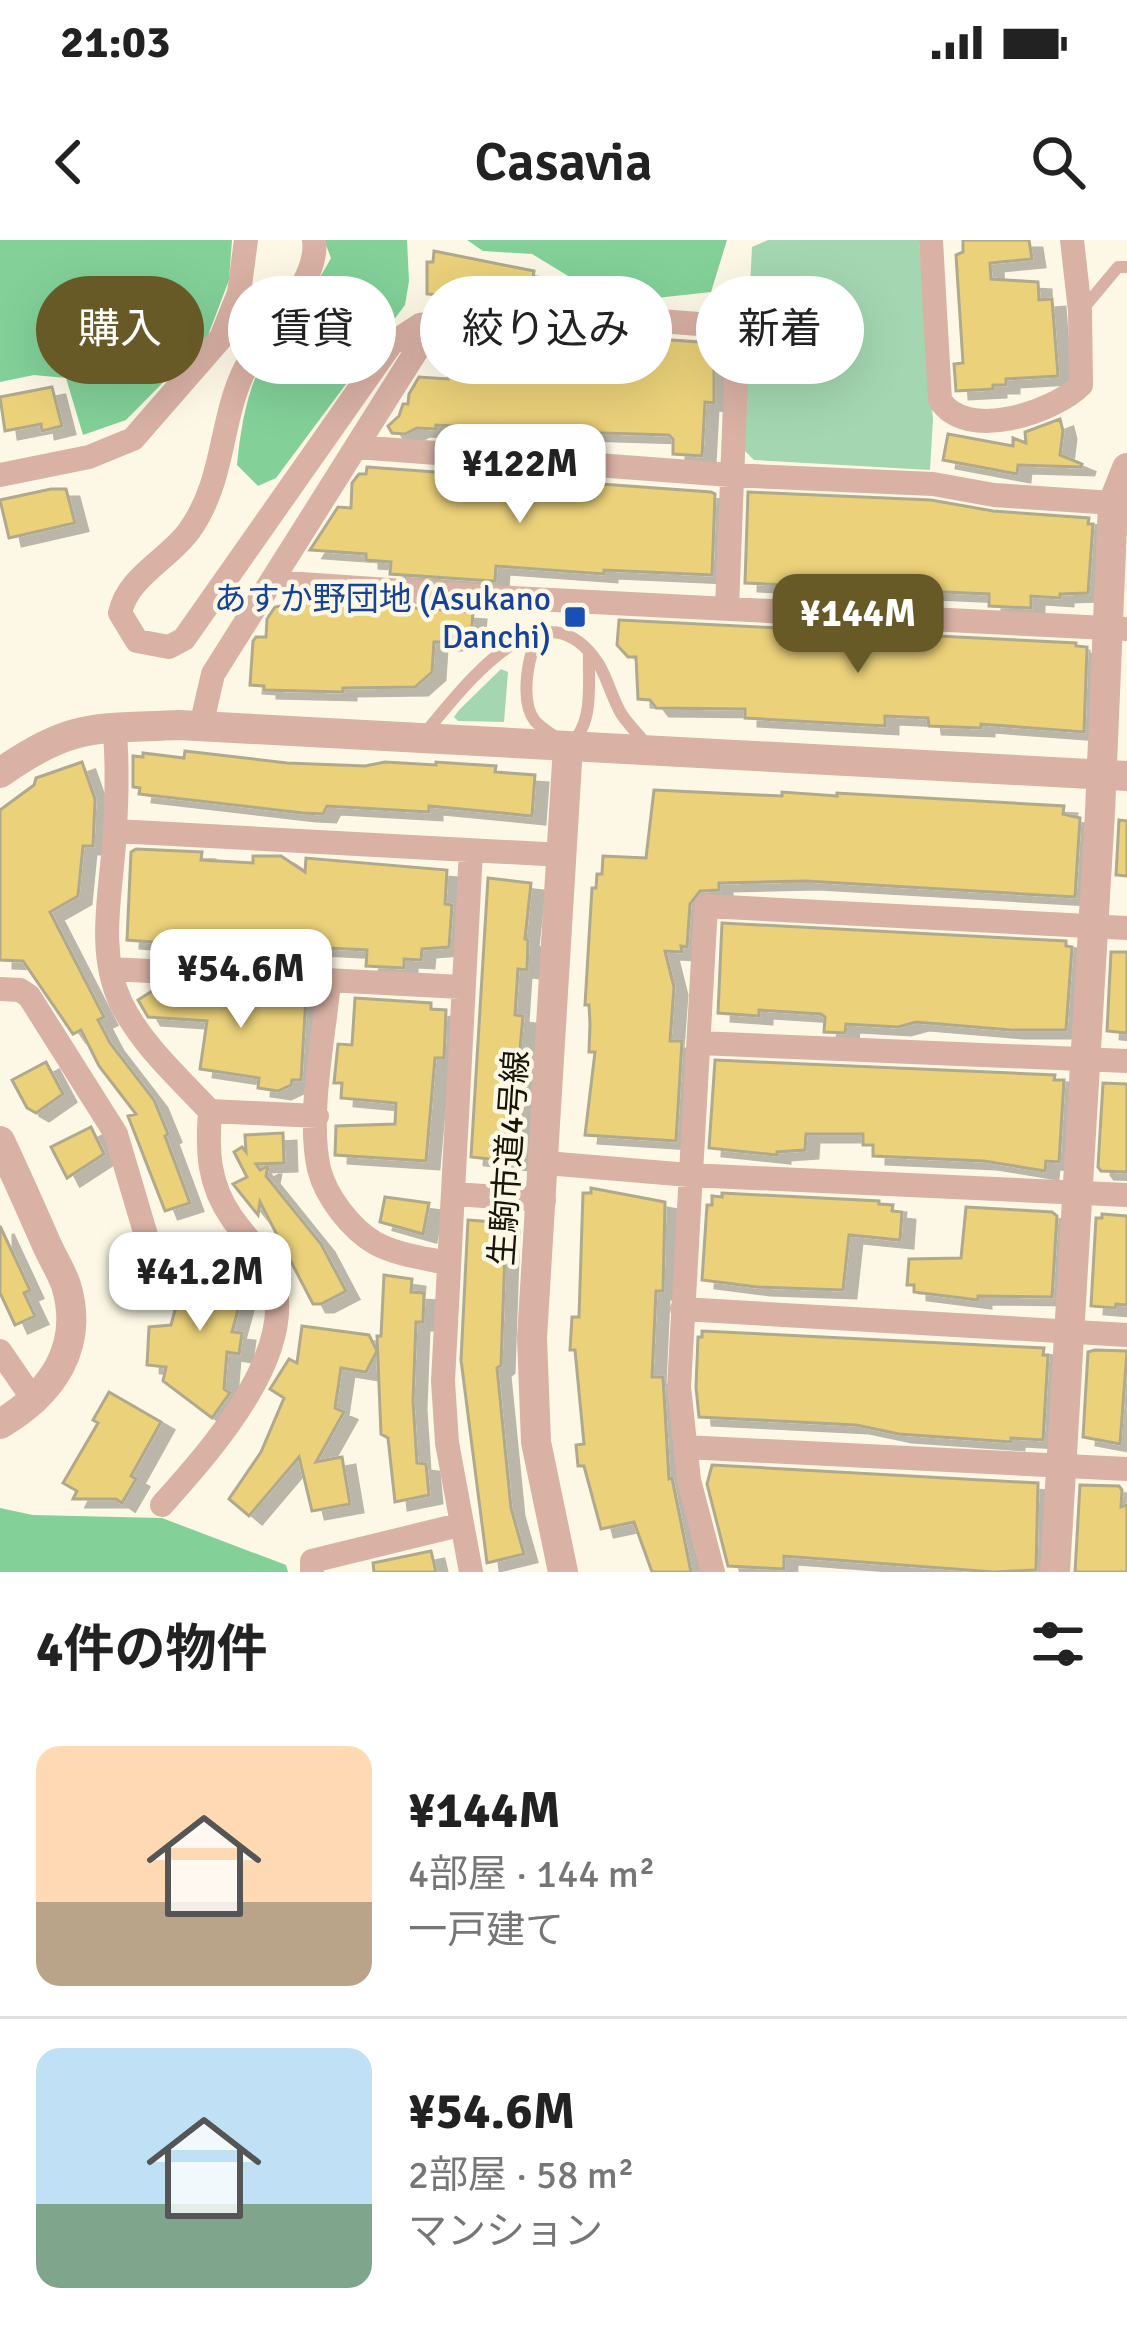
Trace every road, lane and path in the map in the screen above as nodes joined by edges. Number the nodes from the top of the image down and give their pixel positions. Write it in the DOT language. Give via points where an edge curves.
graph roads {
  1 [pos="246,240"];
  2 [pos="314,240"];
  3 [pos="931,240"];
  4 [pos="1072,240"];
  5 [pos="1127,267"];
  6 [pos="1081,311"];
  7 [pos="672,322"];
  8 [pos="420,325"];
  9 [pos="420,345"];
  10 [pos="356,446"];
  11 [pos="1127,468"];
  12 [pos="0,475"];
  13 [pos="730,475"];
  14 [pos="1113,502"];
  15 [pos="272,582"];
  16 [pos="727,608"];
  17 [pos="1117,628"];
  18 [pos="541,632"];
  19 [pos="589,653"];
  20 [pos="114,725"];
  21 [pos="201,726"];
  22 [pos="419,740"];
  23 [pos="568,746"];
  24 [pos="650,749"];
  25 [pos="0,772"];
  26 [pos="1114,775"];
  27 [pos="116,831"];
  28 [pos="471,851"];
  29 [pos="562,855"];
  30 [pos="1093,926"];
  31 [pos="1127,928"];
  32 [pos="111,969"];
  33 [pos="329,982"];
  34 [pos="461,987"];
  35 [pos="0,989"];
  36 [pos="699,1043"];
  37 [pos="1086,1059"];
  38 [pos="1127,1061"];
  39 [pos="210,1111"];
  40 [pos="317,1116"];
  41 [pos="0,1141"];
  42 [pos="546,1163"];
  43 [pos="689,1175"];
  44 [pos="1078,1192"];
  45 [pos="454,1194"];
  46 [pos="1127,1195"];
  47 [pos="544,1200"];
  48 [pos="148,1242"];
  49 [pos="448,1263"];
  50 [pos="682,1310"];
  51 [pos="1068,1331"];
  52 [pos="1127,1335"];
  53 [pos="0,1351"];
  54 [pos="35,1402"];
  55 [pos="0,1424"];
  56 [pos="685,1447"];
  57 [pos="1060,1466"];
  58 [pos="1127,1469"];
  59 [pos="162,1505"];
  60 [pos="459,1526"];
  61 [pos="312,1572"];
  62 [pos="470,1572"];
  63 [pos="562,1572"];
  64 [pos="712,1572"];
  65 [pos="1055,1572"];
  1 -- 12 [label="street" via="239,293 220,338 133,439"];
  2 -- 8 [label="street" via="313,266 245,368 211,494 190,530 124,597 120,614 137,641 169,647 184,639 391,344"];
  3 -- 6 [label="street" via="940,400 959,417 1002,420 1065,401 1081,385"];
  4 -- 6 [label="street"];
  5 -- 6 [label="lane" via="1118,267"];
  7 -- 13 [label="street" via="738,327"];
  9 -- 10 [label="street"];
  10 -- 13 [label="street"];
  10 -- 15 [label="street"];
  11 -- 14 [label="street"];
  13 -- 14 [label="street"];
  13 -- 16 [label="street"];
  14 -- 17 [label="street"];
  15 -- 16 [label="street"];
  15 -- 21 [label="street" via="213,674"];
  16 -- 17 [label="street"];
  17 -- 26 [label="street"];
  18 -- 19 [label="lane" via="559,633"];
  18 -- 22 [label="lane" via="518,637"];
  18 -- 23 [label="lane" via="526,704"];
  19 -- 23 [label="lane" via="586,723"];
  19 -- 24 [label="lane"];
  20 -- 21 [label="street"];
  20 -- 25 [label="street" via="56,738"];
  20 -- 27 [label="street"];
  21 -- 22 [label="street"];
  22 -- 23 [label="street"];
  23 -- 24 [label="street"];
  23 -- 29 [label="street, 生駒市道4号線"];
  24 -- 26 [label="street"];
  26 -- 30 [label="street"];
  27 -- 28 [label="street"];
  27 -- 32 [label="street" via="106,921"];
  28 -- 29 [label="street"];
  28 -- 34 [label="street"];
  29 -- 42 [label="street, 生駒市道4号線"];
  30 -- 31 [label="street"];
  30 -- 36 [label="street" via="706,906"];
  30 -- 37 [label="street"];
  32 -- 33 [label="street"];
  32 -- 39 [label="street" via="141,1034"];
  33 -- 34 [label="street"];
  33 -- 40 [label="street"];
  34 -- 45 [label="street"];
  35 -- 48 [label="street" via="29,996 116,1134"];
  36 -- 37 [label="street"];
  36 -- 43 [label="street"];
  37 -- 38 [label="street"];
  37 -- 44 [label="street"];
  39 -- 40 [label="street"];
  39 -- 59 [label="street" via="214,1186 271,1274 276,1327 245,1396"];
  40 -- 49 [label="street" via="319,1169 352,1224 375,1243"];
  41 -- 54 [label="street" via="66,1285 68,1341"];
  42 -- 43 [label="street"];
  42 -- 47 [label="street, 生駒市道4号線"];
  43 -- 44 [label="street"];
  43 -- 50 [label="street"];
  44 -- 46 [label="street"];
  44 -- 51 [label="street"];
  45 -- 47 [label="street"];
  45 -- 49 [label="street"];
  47 -- 63 [label="street, 生駒市道4号線" via="532,1338 536,1442"];
  49 -- 60 [label="street" via="443,1382"];
  50 -- 51 [label="street"];
  50 -- 56 [label="street"];
  51 -- 52 [label="street"];
  51 -- 57 [label="street"];
  53 -- 54 [label="street"];
  54 -- 55 [label="street"];
  56 -- 57 [label="street"];
  56 -- 64 [label="street"];
  57 -- 58 [label="street"];
  57 -- 65 [label="street"];
  60 -- 61 [label="street" via="312,1561"];
  60 -- 62 [label="street"];
}
